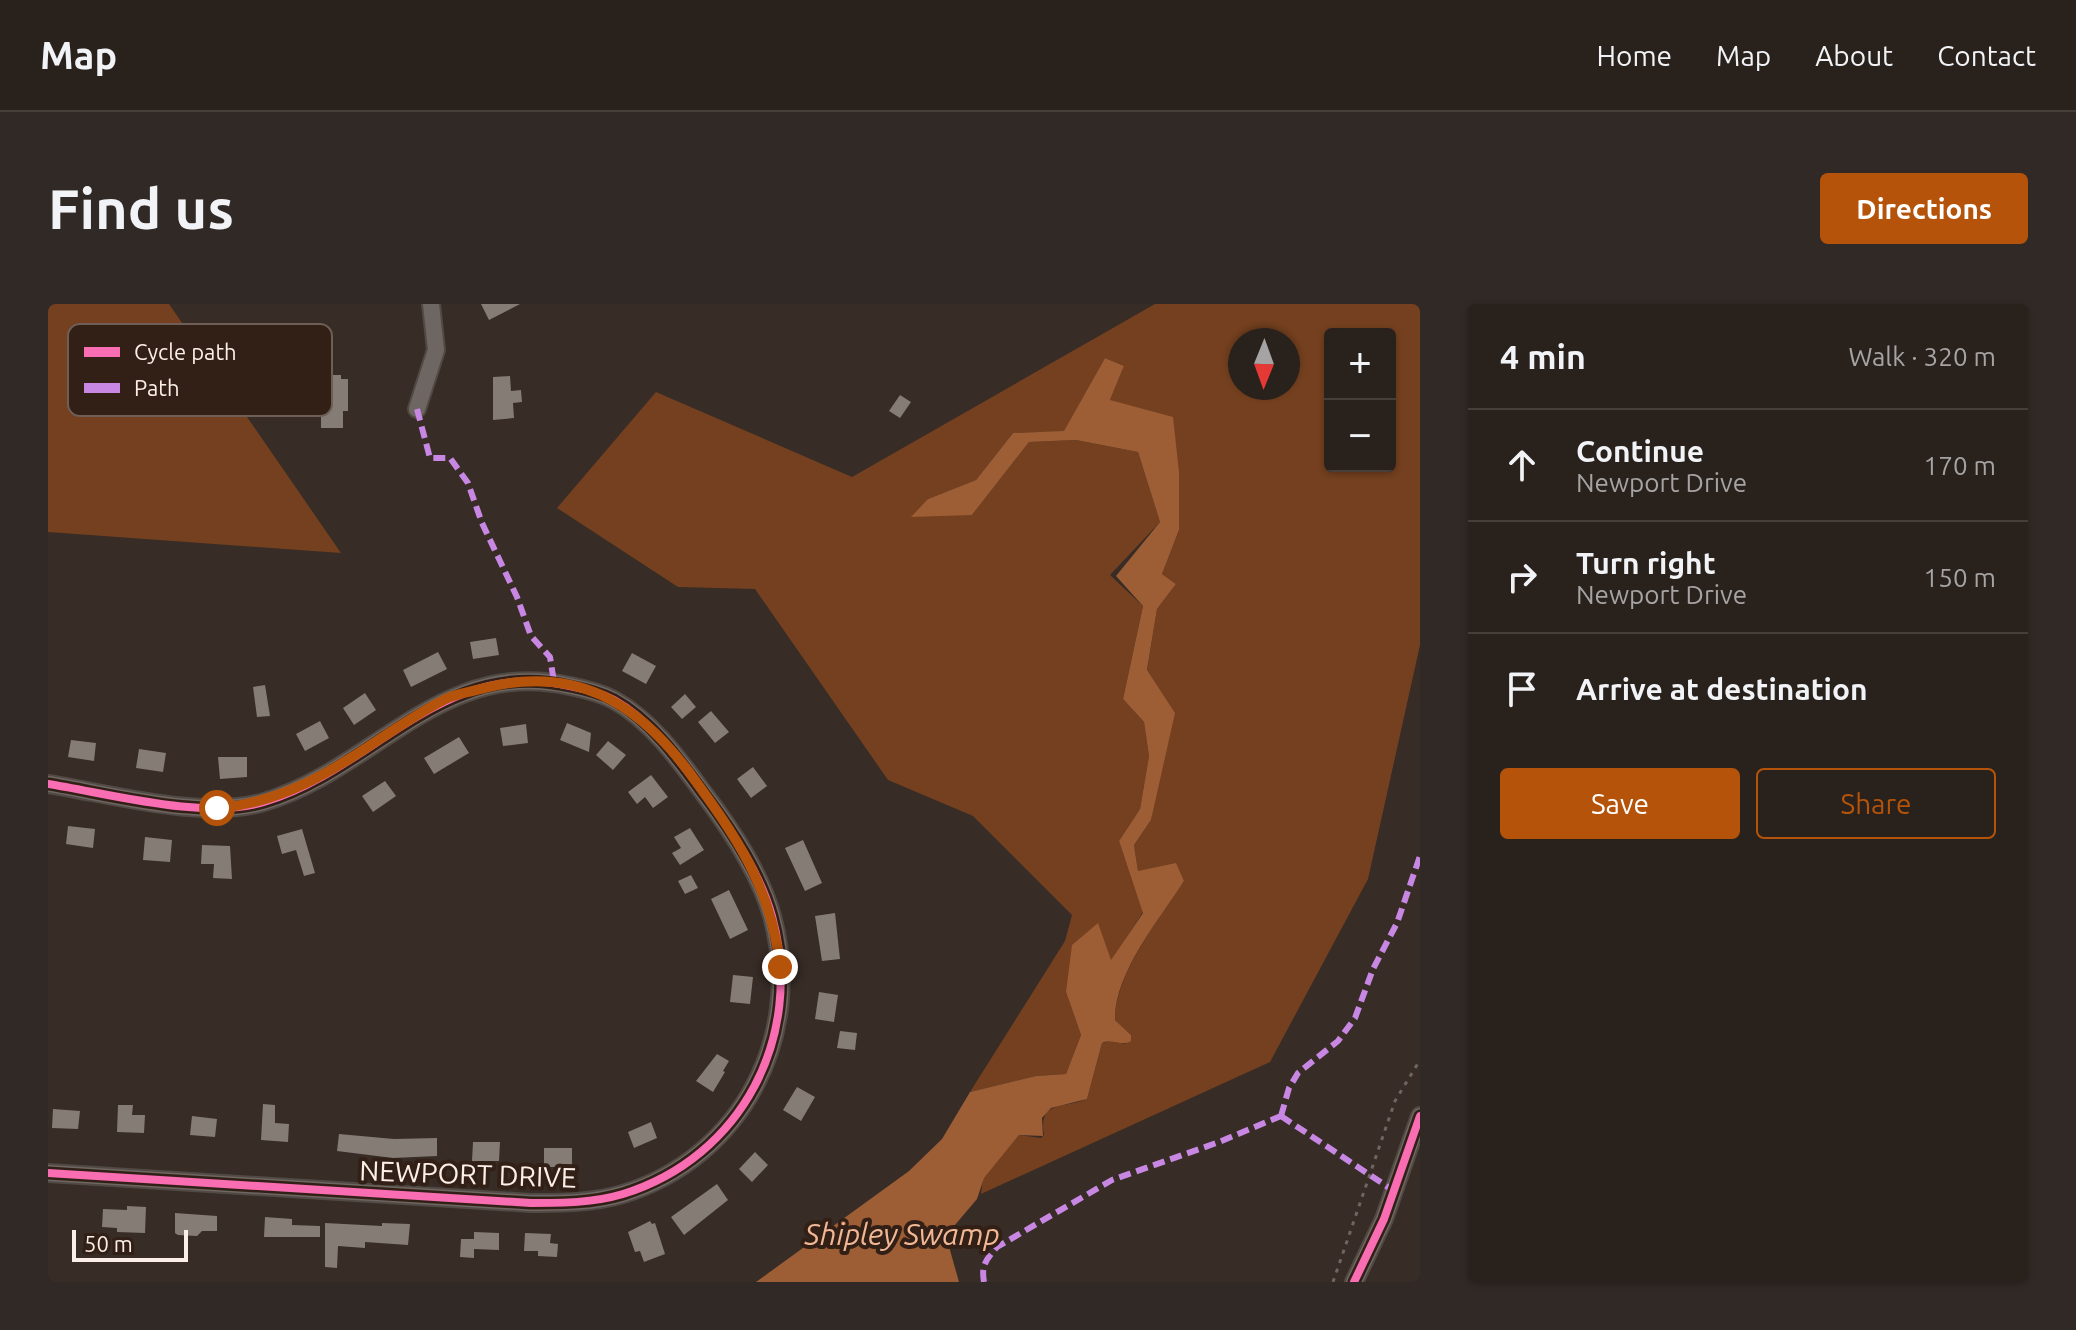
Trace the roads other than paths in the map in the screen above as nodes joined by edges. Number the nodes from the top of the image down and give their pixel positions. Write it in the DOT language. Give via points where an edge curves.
graph roads {
  1 [pos="431,304"];
  2 [pos="417,409"];
  3 [pos="48,784"];
  4 [pos="1420,1116"];
  5 [pos="48,1173"];
  6 [pos="1354,1282"];
  1 -- 2 [label="street" via="436,350"];
  3 -- 5 [label="street, NEWPORT DRIVE" via="175,805 240,807 294,791 451,697 516,680 586,690 614,700 637,717 680,761 737,842 766,897 780,980 771,1050 745,1105 725,1131 678,1170 622,1194 594,1201 531,1203"];
  4 -- 6 [label="street" via="1384,1219"];
}
